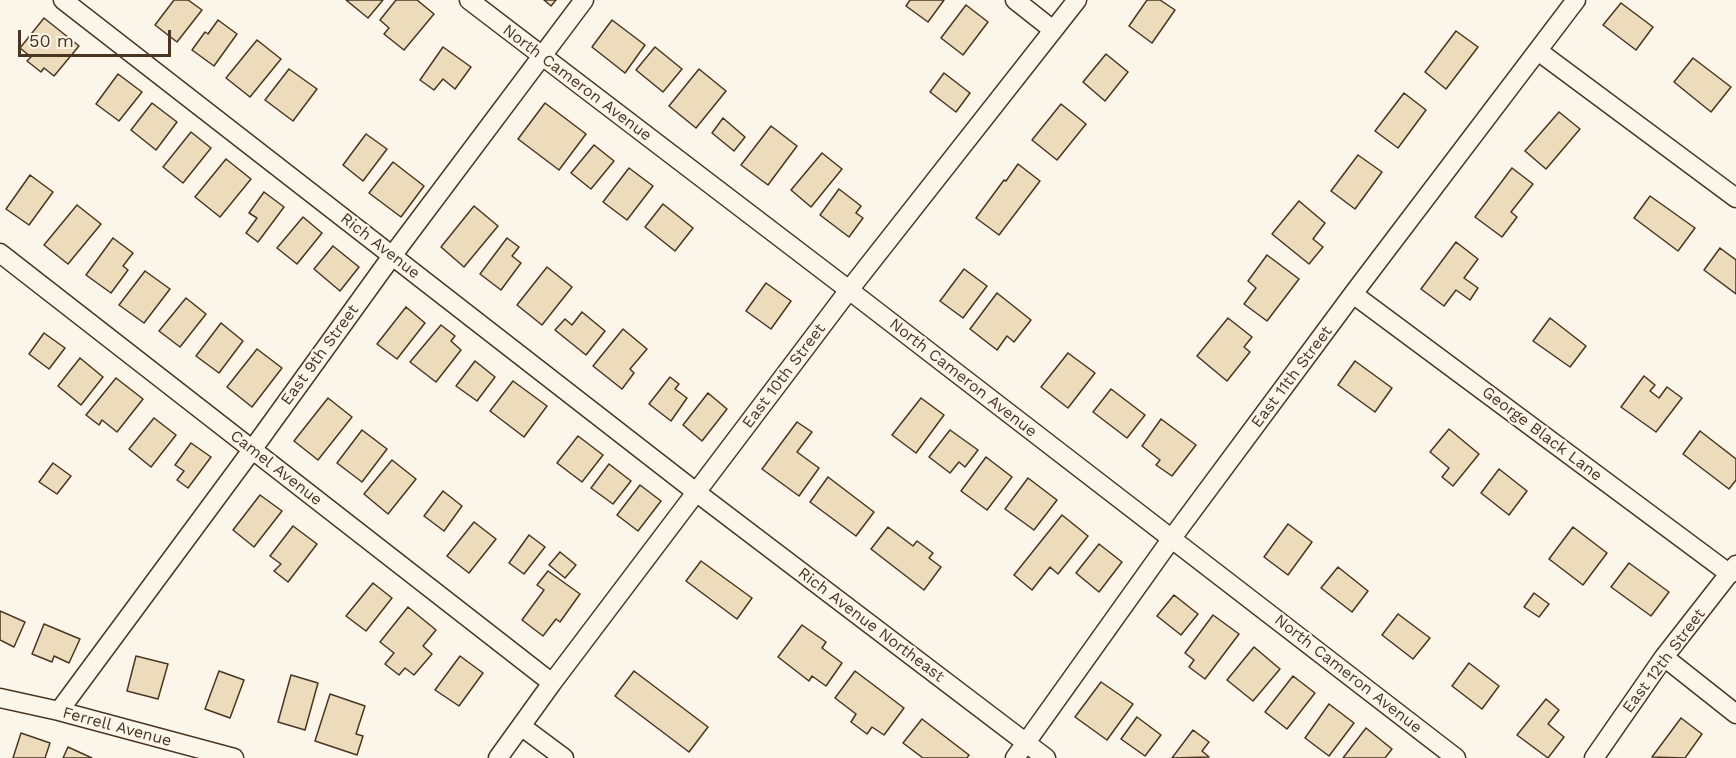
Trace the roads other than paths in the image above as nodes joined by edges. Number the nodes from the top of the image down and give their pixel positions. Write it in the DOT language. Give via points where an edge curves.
graph roads {
  1 [pos="63,0"];
  2 [pos="469,0"];
  3 [pos="584,0"];
  4 [pos="1015,0"];
  5 [pos="1077,0"];
  6 [pos="1576,0"];
  7 [pos="1053,30"];
  8 [pos="1538,51"];
  9 [pos="540,57"];
  10 [pos="1736,198"];
  11 [pos="0,253"];
  12 [pos="392,255"];
  13 [pos="849,290"];
  14 [pos="1353,294"];
  15 [pos="252,450"];
  16 [pos="696,492"];
  17 [pos="1172,538"];
  18 [pos="1733,569"];
  19 [pos="1665,657"];
  20 [pos="552,683"];
  21 [pos="0,698"];
  22 [pos="59,711"];
  23 [pos="1736,714"];
  24 [pos="521,726"];
  25 [pos="1025,742"];
  26 [pos="234,758"];
  27 [pos="498,758"];
  28 [pos="564,758"];
  29 [pos="1015,758"];
  30 [pos="1046,758"];
  31 [pos="1456,758"];
  32 [pos="1594,758"];
  1 -- 12 [label="street, Rich Avenue"];
  2 -- 9 [label="street, North Cameron Avenue"];
  3 -- 9 [label="street, East 9th Street"];
  4 -- 7 [label="street"];
  5 -- 7 [label="street, East 10th Street"];
  6 -- 8 [label="street, East 11th Street"];
  7 -- 13 [label="street, East 10th Street"];
  8 -- 10 [label="street"];
  8 -- 14 [label="street, East 11th Street"];
  9 -- 12 [label="street, East 9th Street"];
  9 -- 13 [label="street, North Cameron Avenue"];
  11 -- 15 [label="street, Camel Avenue"];
  12 -- 15 [label="street, East 9th Street"];
  12 -- 16 [label="street, Rich Avenue"];
  13 -- 16 [label="street, East 10th Street"];
  13 -- 17 [label="street, North Cameron Avenue"];
  14 -- 17 [label="street, East 11th Street"];
  14 -- 18 [label="street, George Black Lane"];
  15 -- 20 [label="street, Camel Avenue"];
  15 -- 22 [label="street, East 9th Street"];
  16 -- 20 [label="street, East 10th Street"];
  16 -- 25 [label="street, Rich Avenue Northeast"];
  17 -- 25 [label="street, East 11th Street"];
  17 -- 31 [label="street, North Cameron Avenue"];
  18 -- 19 [label="street, East 12th Street"];
  19 -- 23 [label="street"];
  19 -- 32 [label="street, East 12th Street"];
  20 -- 24 [label="street, East 10th Street"];
  21 -- 22 [label="street, Ferrell Avenue"];
  22 -- 26 [label="street, Ferrell Avenue"];
  24 -- 27 [label="street, East 10th Street"];
  24 -- 28 [label="street"];
  25 -- 29 [label="street, East 11th Street"];
  25 -- 30 [label="street, Rich Avenue Northeast"];
}
